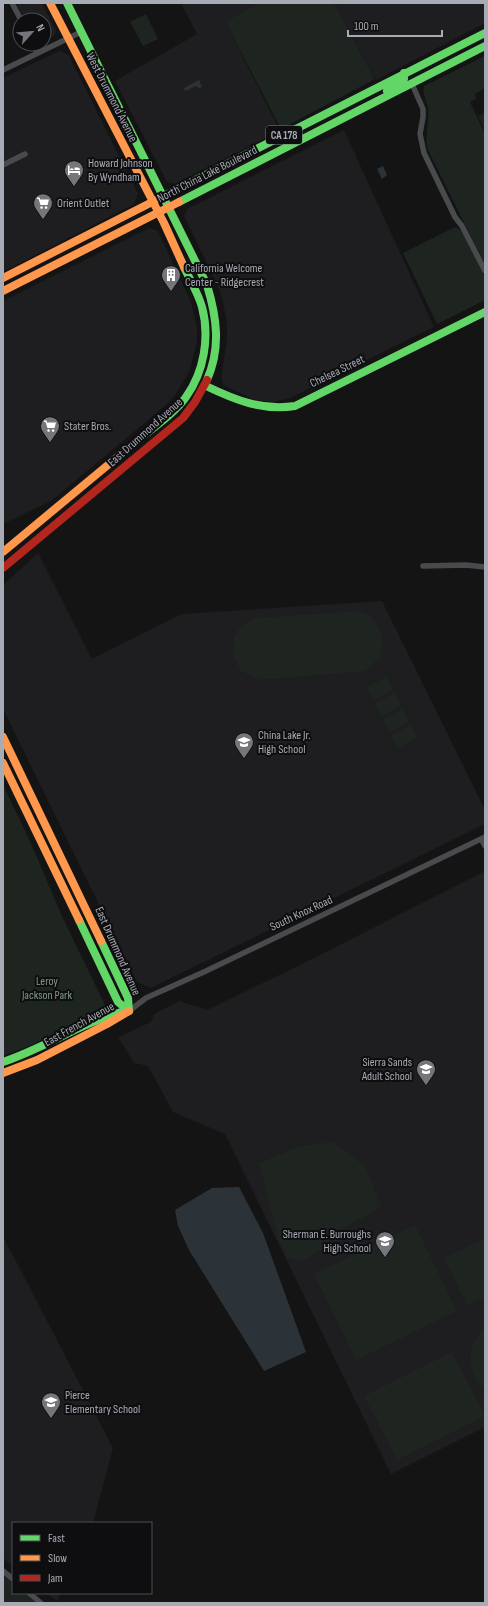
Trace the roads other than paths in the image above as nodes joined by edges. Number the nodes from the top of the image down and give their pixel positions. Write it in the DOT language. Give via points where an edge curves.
graph roads {
  1 [pos="12,3"];
  2 [pos="50,3"];
  3 [pos="67,3"];
  4 [pos="17,12"];
  5 [pos="82,32"];
  6 [pos="485,32"];
  7 [pos="68,38"];
  8 [pos="485,46"];
  9 [pos="37,53"];
  10 [pos="3,70"];
  11 [pos="404,73"];
  12 [pos="412,84"];
  13 [pos="365,108"];
  14 [pos="25,154"];
  15 [pos="3,165"];
  16 [pos="164,196"];
  17 [pos="152,202"];
  18 [pos="170,207"];
  19 [pos="157,213"];
  20 [pos="485,271"];
  21 [pos="3,278"];
  22 [pos="3,291"];
  23 [pos="485,312"];
  24 [pos="195,381"];
  25 [pos="206,386"];
  26 [pos="3,552"];
  27 [pos="423,566"];
  28 [pos="485,567"];
  29 [pos="3,568"];
  30 [pos="3,737"];
  31 [pos="3,763"];
  32 [pos="483,838"];
  33 [pos="485,846"];
  34 [pos="129,1011"];
  35 [pos="3,1062"];
  36 [pos="3,1073"];
  37 [pos="3,1571"];
  38 [pos="12,1578"];
  39 [pos="30,1594"];
  40 [pos="41,1603"];
  1 -- 4 [label="street"];
  2 -- 7 [label="street, West Drummond Avenue"];
  3 -- 5 [label="street, West Drummond Avenue"];
  5 -- 7 [label="street"];
  5 -- 16 [label="street, West Drummond Avenue"];
  6 -- 11 [label="street, North China Lake Boulevard / CA 178"];
  7 -- 9 [label="street"];
  7 -- 17 [label="street, West Drummond Avenue"];
  8 -- 12 [label="street, North China Lake Boulevard / CA 178"];
  9 -- 10 [label="street"];
  11 -- 13 [label="street" via="402,81 369,100"];
  11 -- 16 [label="street, North China Lake Boulevard / CA 178"];
  12 -- 13 [label="street, North China Lake Boulevard / CA 178"];
  12 -- 20 [label="street" via="423,109 420,134 424,153"];
  13 -- 18 [label="street, North China Lake Boulevard / CA 178"];
  14 -- 15 [label="street"];
  16 -- 17 [label="street, North China Lake Boulevard / CA 178"];
  16 -- 18 [label="street, West Drummond Avenue"];
  17 -- 19 [label="street, West Drummond Avenue"];
  17 -- 21 [label="street, North China Lake Boulevard / CA 178"];
  18 -- 19 [label="street, North China Lake Boulevard / CA 178"];
  18 -- 25 [label="street, East Drummond Avenue" via="215,307 218,339"];
  19 -- 22 [label="street, North China Lake Boulevard / CA 178"];
  19 -- 24 [label="street, East Drummond Avenue" via="164,223 203,311 206,342"];
  23 -- 25 [label="street, Chelsea Street" via="295,406 259,407"];
  24 -- 25 [label="street, Chelsea Street"];
  24 -- 26 [label="street, East Drummond Avenue" via="186,397 173,411"];
  25 -- 29 [label="street, East Drummond Avenue" via="179,421"];
  27 -- 28 [label="street"];
  30 -- 34 [label="street, East Drummond Avenue" via="128,998"];
  31 -- 34 [label="street, East Drummond Avenue" via="118,1002"];
  32 -- 33 [label="street"];
  32 -- 34 [label="street, South Knox Road" via="146,998"];
  34 -- 35 [label="street, East French Avenue" via="108,1014 40,1048"];
  34 -- 36 [label="street, East French Avenue" via="46,1056"];
  37 -- 38 [label="street"];
  39 -- 40 [label="street"];
}
